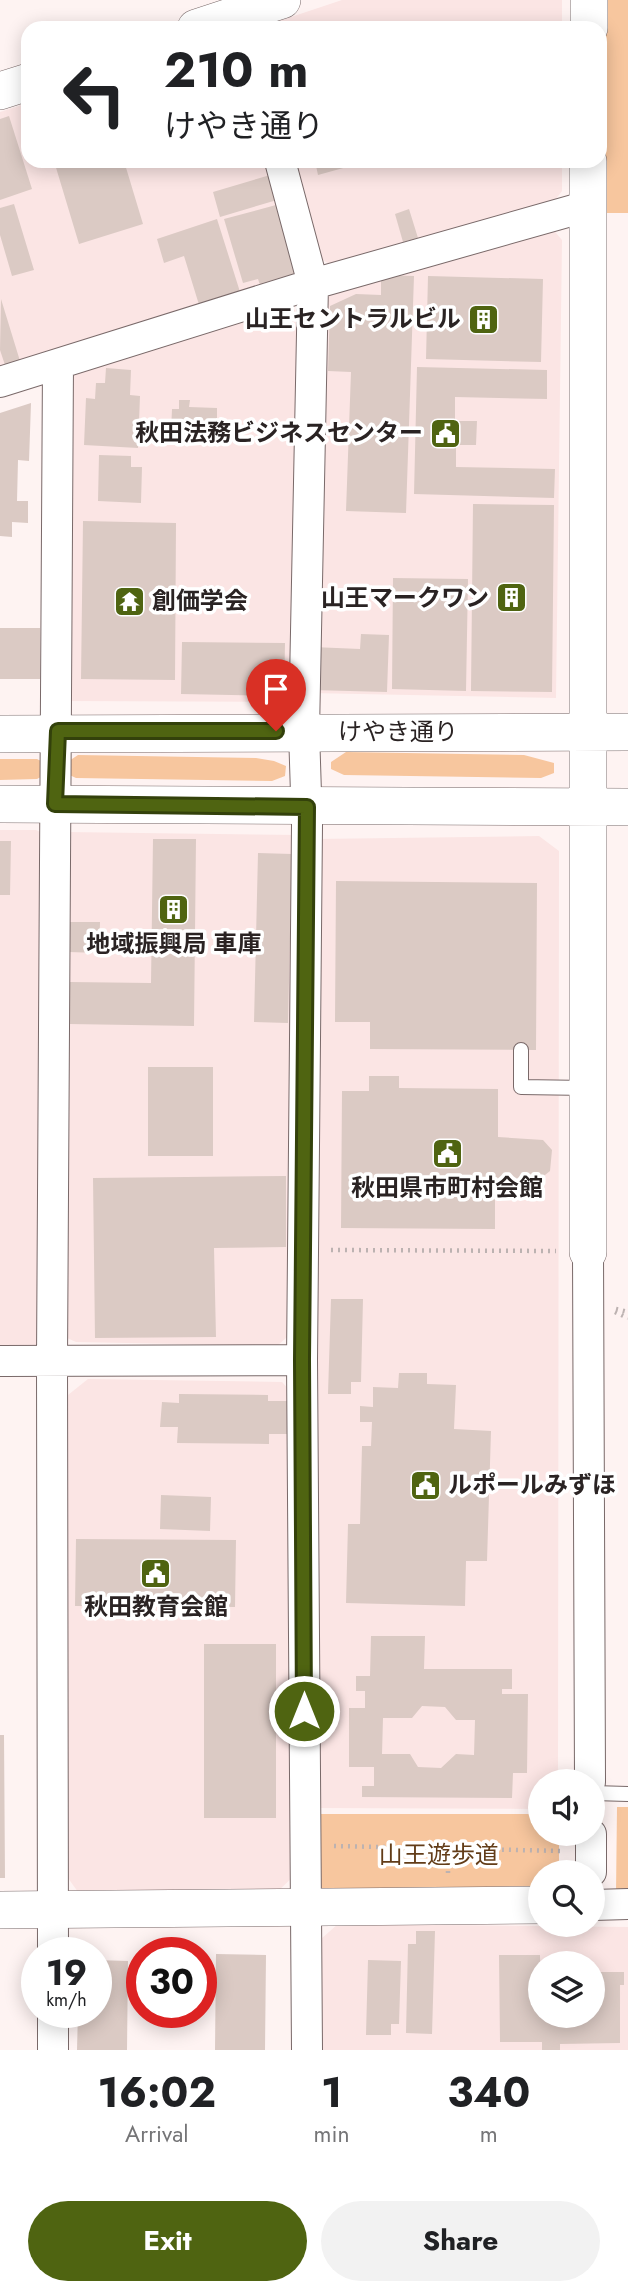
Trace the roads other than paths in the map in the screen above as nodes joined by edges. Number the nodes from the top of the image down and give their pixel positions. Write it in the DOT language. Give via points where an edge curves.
graph roads {
  1 [pos="282,0"];
  2 [pos="589,0"];
  3 [pos="240,14"];
  4 [pos="218,21"];
  5 [pos="589,21"];
  6 [pos="21,84"];
  7 [pos="0,91"];
  8 [pos="282,168"];
  9 [pos="588,168"];
  10 [pos="588,206"];
  11 [pos="313,284"];
  12 [pos="58,364"];
  13 [pos="0,382"];
  14 [pos="58,731"];
  15 [pos="304,731"];
  16 [pos="590,732"];
  17 [pos="628,732"];
  18 [pos="0,734"];
  19 [pos="0,804"];
  20 [pos="55,804"];
  21 [pos="307,807"];
  22 [pos="586,807"];
  23 [pos="628,807"];
  24 [pos="522,1050"];
  25 [pos="587,1088"];
  26 [pos="588,1252"];
  27 [pos="52,1360"];
  28 [pos="302,1360"];
  29 [pos="0,1361"];
  30 [pos="590,1769"];
  31 [pos="605,1793"];
  32 [pos="628,1794"];
  33 [pos="628,1904"];
  34 [pos="528,1905"];
  35 [pos="605,1905"];
  36 [pos="305,1907"];
  37 [pos="53,1909"];
  38 [pos="0,1910"];
  39 [pos="53,1937"];
  40 [pos="53,2028"];
  41 [pos="53,2050"];
  42 [pos="307,2050"];
  1 -- 3 [label="street"];
  2 -- 5 [label="street"];
  3 -- 4 [label="street"];
  6 -- 7 [label="street"];
  8 -- 11 [label="street"];
  9 -- 10 [label="street"];
  10 -- 11 [label="street"];
  10 -- 16 [label="street"];
  11 -- 12 [label="street"];
  11 -- 15 [label="street"];
  12 -- 13 [label="street"];
  12 -- 14 [label="street"];
  14 -- 15 [label="street, けやき通り"];
  14 -- 18 [label="street, けやき通り"];
  14 -- 20 [label="street"];
  15 -- 16 [label="street, けやき通り"];
  15 -- 21 [label="street"];
  16 -- 17 [label="street, けやき通り"];
  16 -- 22 [label="street"];
  19 -- 20 [label="street"];
  20 -- 21 [label="street"];
  20 -- 27 [label="street"];
  21 -- 22 [label="street"];
  21 -- 28 [label="street"];
  22 -- 23 [label="street"];
  22 -- 25 [label="street"];
  24 -- 25 [label="lane" via="522,1087"];
  25 -- 26 [label="street"];
  26 -- 30 [label="street"];
  27 -- 28 [label="street"];
  27 -- 29 [label="street"];
  27 -- 37 [label="street"];
  28 -- 36 [label="street"];
  31 -- 32 [label="lane"];
  33 -- 35 [label="street"];
  34 -- 36 [label="street"];
  36 -- 37 [label="street"];
  36 -- 42 [label="street"];
  37 -- 38 [label="street"];
  37 -- 39 [label="street"];
  40 -- 41 [label="street"];
}
